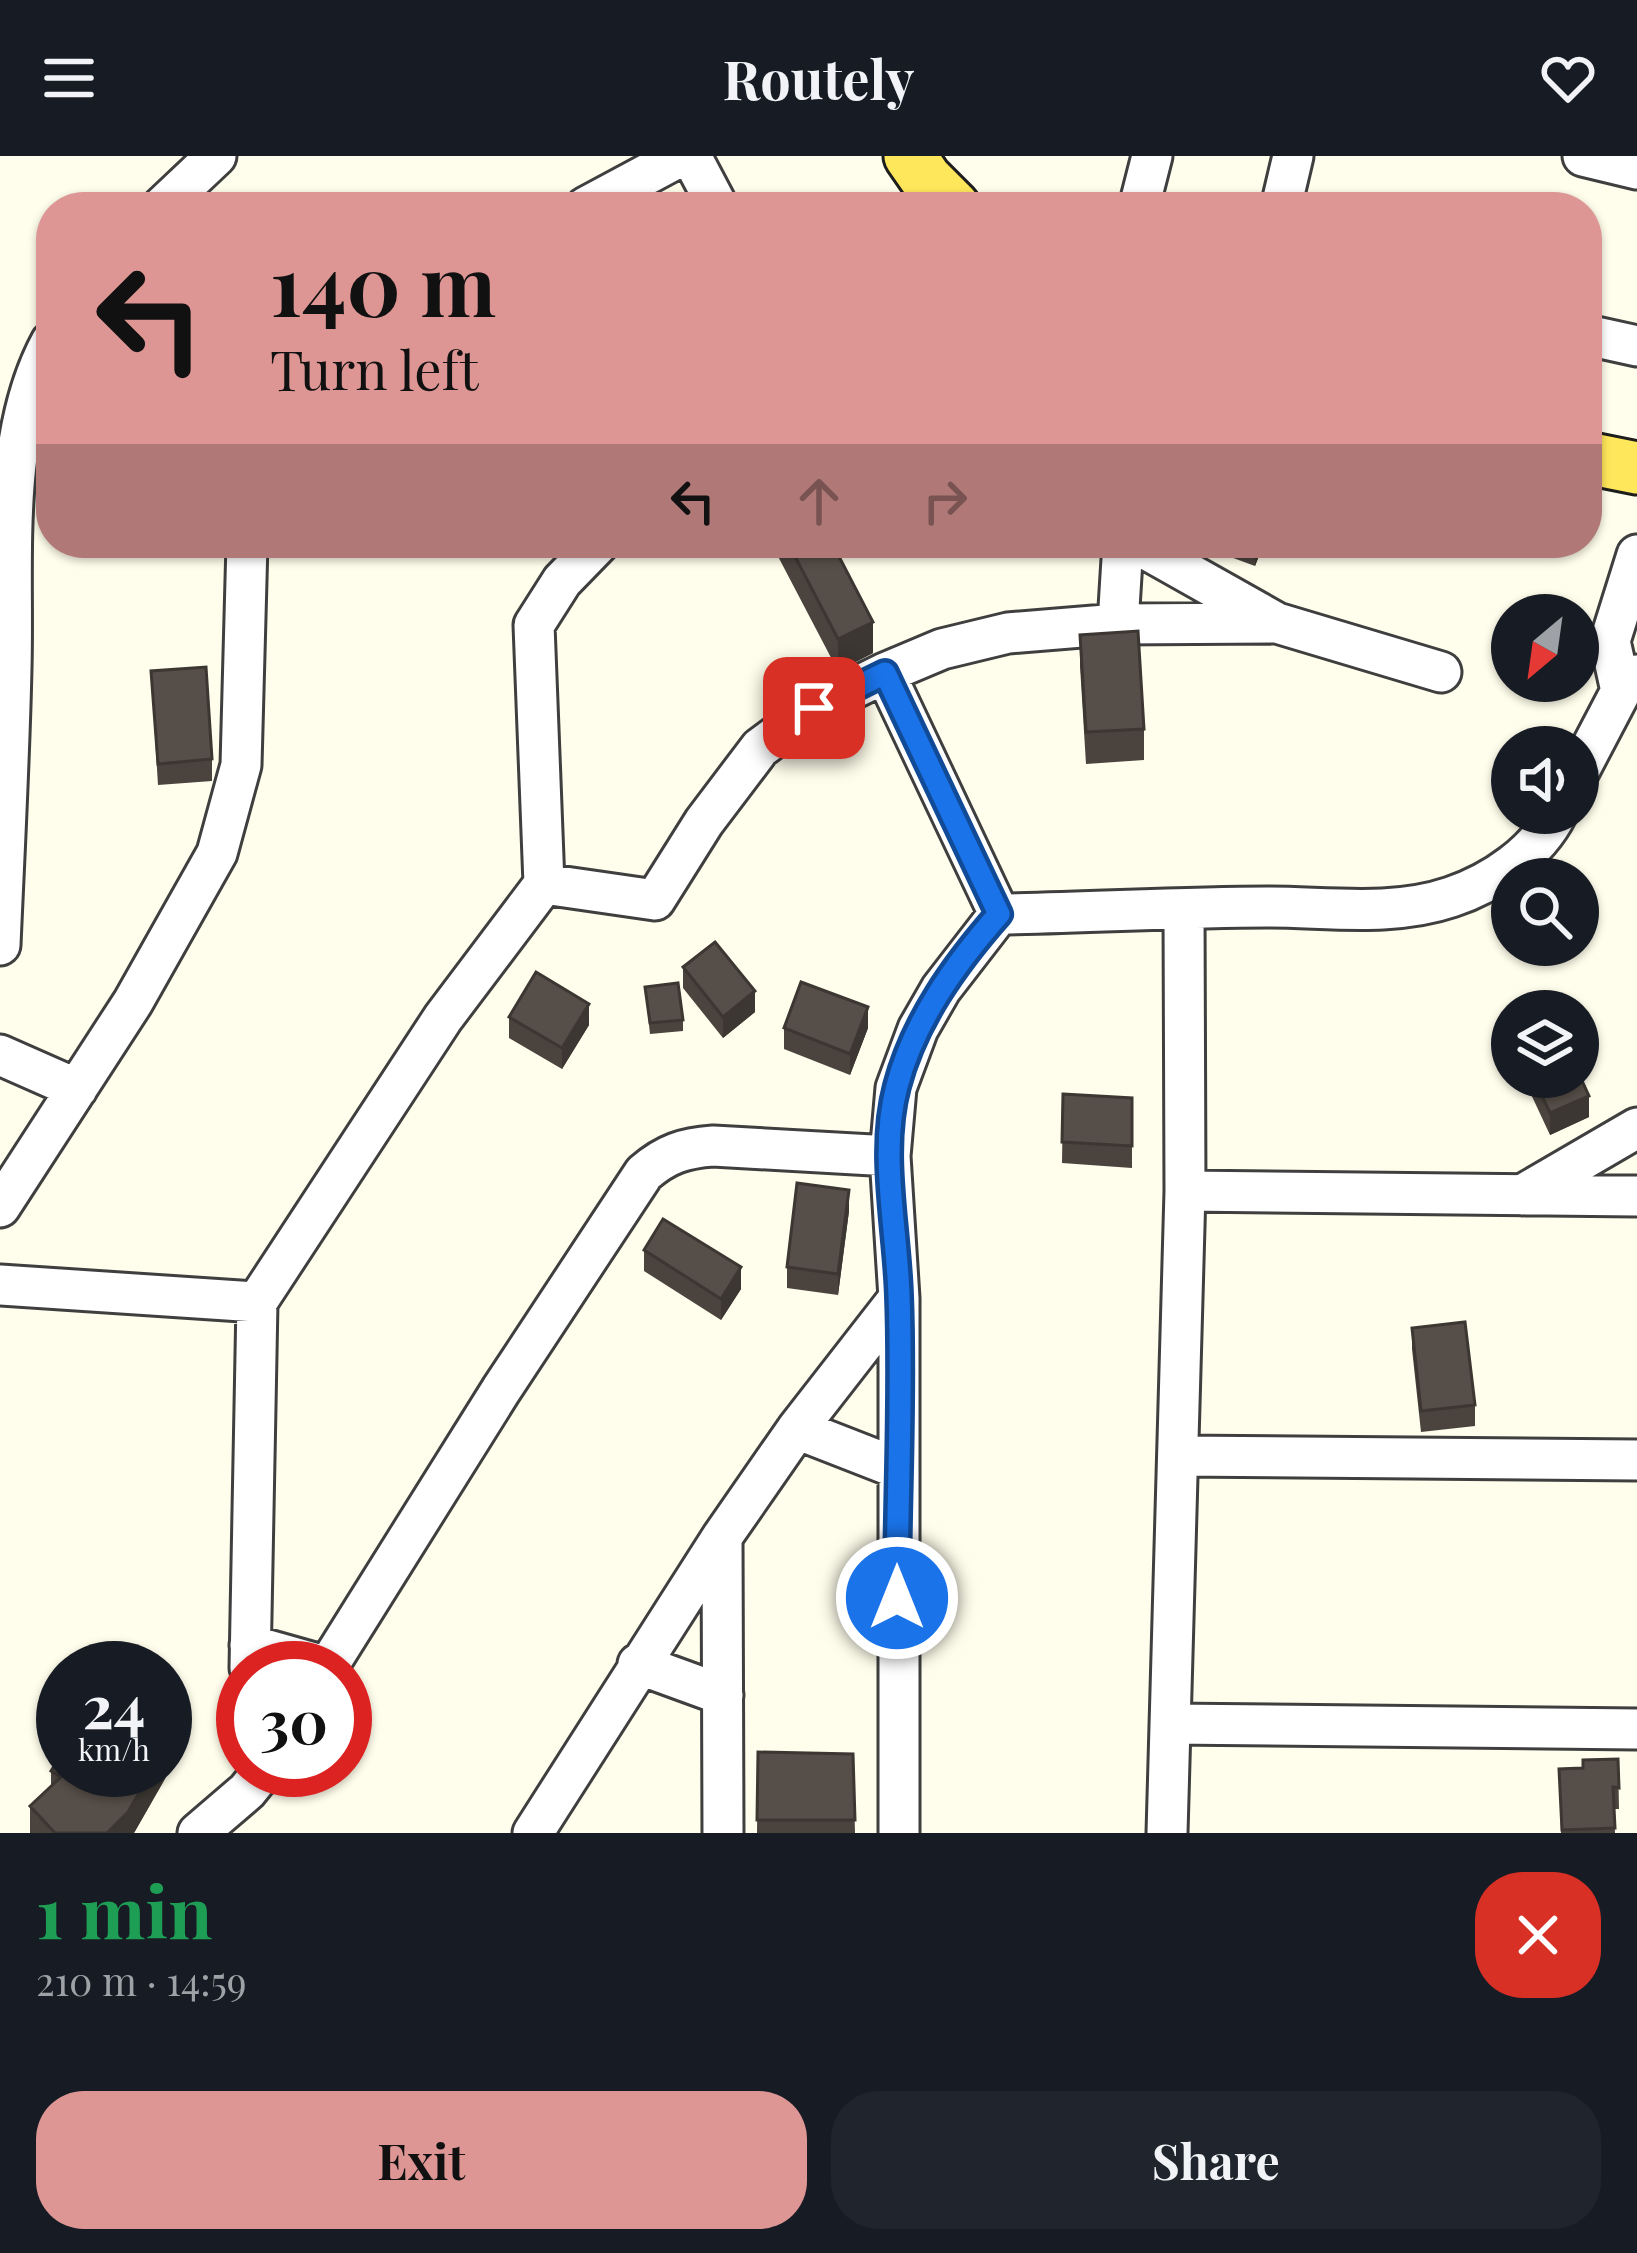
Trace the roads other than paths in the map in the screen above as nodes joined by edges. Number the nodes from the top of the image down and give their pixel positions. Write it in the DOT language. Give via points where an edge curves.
graph roads {
  1 [pos="216,156"];
  2 [pos="681,156"];
  3 [pos="691,156"];
  4 [pos="910,156"];
  5 [pos="1152,156"];
  6 [pos="1293,156"];
  7 [pos="1582,156"];
  8 [pos="1637,169"];
  9 [pos="178,192"];
  10 [pos="614,192"];
  11 [pos="710,192"];
  12 [pos="939,192"];
  13 [pos="1142,192"];
  14 [pos="1285,192"];
  15 [pos="1602,338"];
  16 [pos="1637,346"];
  17 [pos="36,366"];
  18 [pos="1602,461"];
  19 [pos="1637,468"];
  20 [pos="6,480"];
  21 [pos="1637,555"];
  22 [pos="247,558"];
  23 [pos="584,558"];
  24 [pos="1122,558"];
  25 [pos="1162,558"];
  26 [pos="1277,623"];
  27 [pos="1118,625"];
  28 [pos="1441,672"];
  29 [pos="885,673"];
  30 [pos="1629,683"];
  31 [pos="1599,736"];
  32 [pos="1542,834"];
  33 [pos="544,884"];
  34 [pos="1184,909"];
  35 [pos="999,914"];
  36 [pos="0,945"];
  37 [pos="0,1055"];
  38 [pos="76,1089"];
  39 [pos="1637,1128"];
  40 [pos="890,1156"];
  41 [pos="1185,1191"];
  42 [pos="1522,1195"];
  43 [pos="1637,1196"];
  44 [pos="0,1207"];
  45 [pos="0,1285"];
  46 [pos="899,1298"];
  47 [pos="256,1302"];
  48 [pos="797,1429"];
  49 [pos="1180,1456"];
  50 [pos="1637,1460"];
  51 [pos="897,1468"];
  52 [pos="722,1537"];
  53 [pos="250,1641"];
  54 [pos="344,1641"];
  55 [pos="638,1664"];
  56 [pos="722,1695"];
  57 [pos="1170,1724"];
  58 [pos="1637,1729"];
  59 [pos="233,1797"];
  60 [pos="896,1827"];
  61 [pos="198,1833"];
  62 [pos="533,1833"];
  63 [pos="723,1833"];
  64 [pos="1166,1833"];
  1 -- 9 [label="street"];
  2 -- 10 [label="street"];
  3 -- 11 [label="street"];
  4 -- 12 [label="main road"];
  5 -- 13 [label="street"];
  6 -- 14 [label="street"];
  7 -- 8 [label="street"];
  15 -- 16 [label="street"];
  17 -- 20 [label="street"];
  18 -- 19 [label="main road"];
  20 -- 36 [label="street" via="11,668"];
  21 -- 30 [label="street" via="1610,641"];
  22 -- 38 [label="street" via="241,765 217,853"];
  23 -- 33 [label="street" via="534,625"];
  24 -- 27 [label="street"];
  25 -- 26 [label="street"];
  26 -- 27 [label="street"];
  26 -- 28 [label="street"];
  27 -- 29 [label="street" via="1008,633"];
  29 -- 33 [label="street" via="814,708 760,748 655,900"];
  29 -- 35 [label="street"];
  30 -- 31 [label="street"];
  32 -- 34 [label="street" via="1492,878 1422,905"];
  33 -- 47 [label="street" via="443,1018"];
  34 -- 35 [label="street"];
  34 -- 41 [label="street"];
  35 -- 40 [label="street" via="918,1029 896,1088"];
  37 -- 38 [label="street"];
  38 -- 44 [label="street"];
  39 -- 42 [label="street"];
  40 -- 46 [label="street"];
  40 -- 54 [label="street" via="713,1146 663,1156 501,1390"];
  41 -- 42 [label="street"];
  41 -- 49 [label="street"];
  42 -- 43 [label="street"];
  45 -- 47 [label="street"];
  46 -- 48 [label="street"];
  46 -- 51 [label="street"];
  47 -- 53 [label="street"];
  48 -- 51 [label="street"];
  48 -- 52 [label="street"];
  49 -- 50 [label="street"];
  49 -- 57 [label="street"];
  51 -- 60 [label="street"];
  52 -- 55 [label="street"];
  52 -- 56 [label="street"];
  55 -- 56 [label="street"];
  55 -- 62 [label="street"];
  56 -- 63 [label="street"];
  57 -- 58 [label="street"];
  57 -- 64 [label="street"];
  59 -- 61 [label="street"];
}
